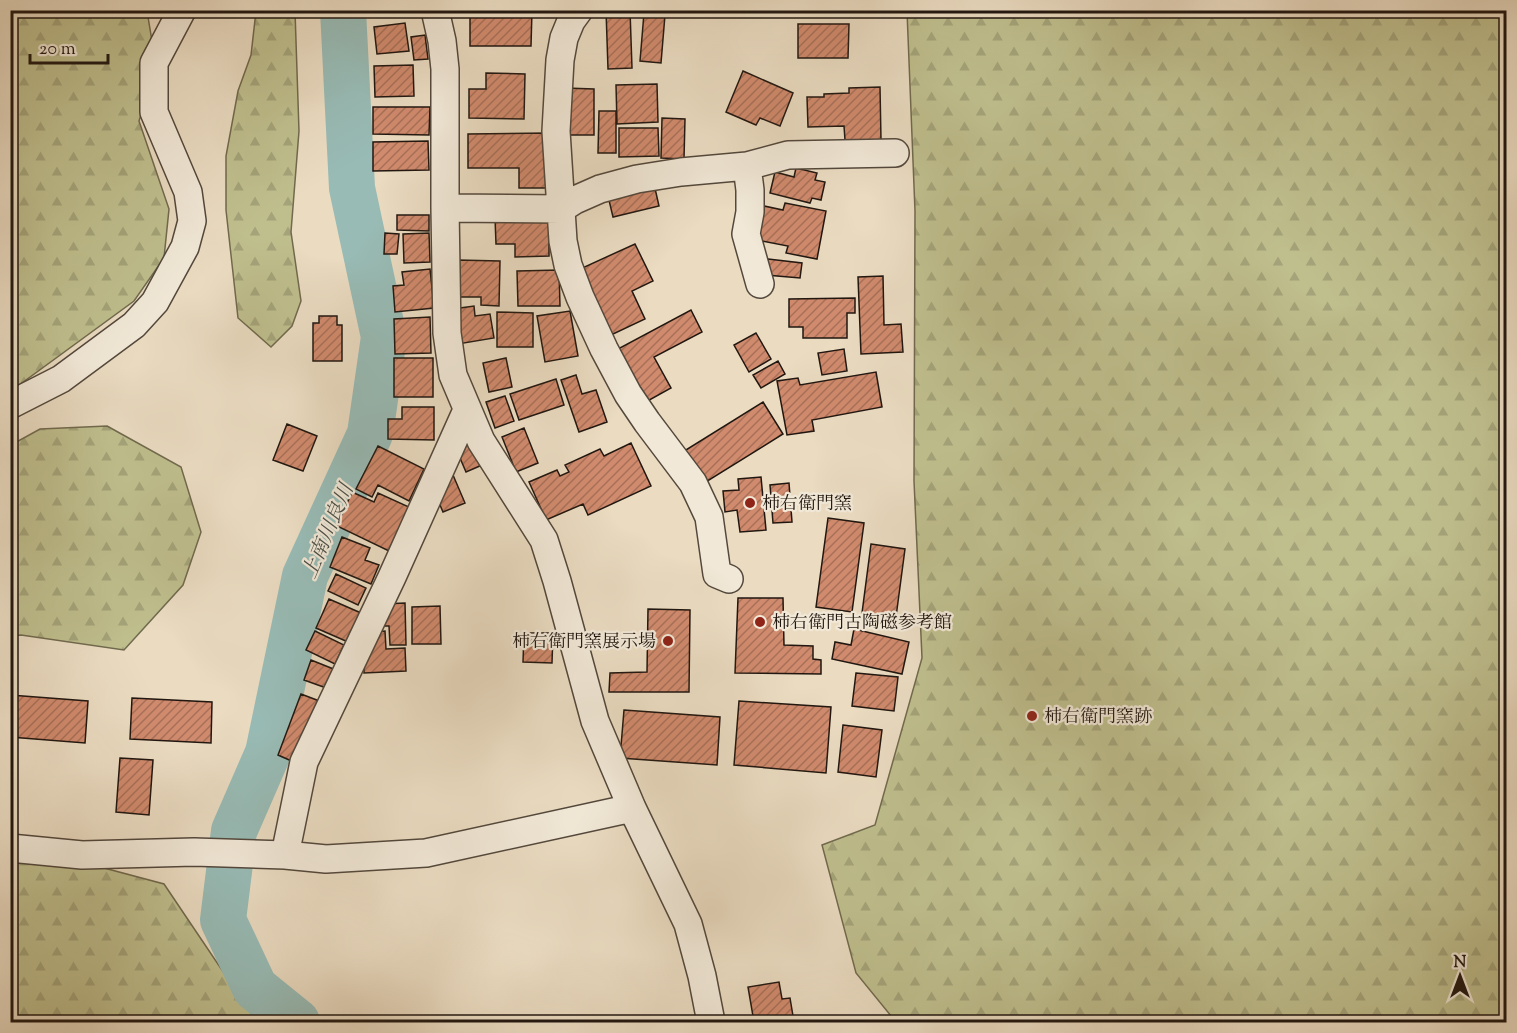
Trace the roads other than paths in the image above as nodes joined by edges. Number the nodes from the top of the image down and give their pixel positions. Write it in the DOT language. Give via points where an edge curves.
graph roads {
  1 [pos="182,10"];
  2 [pos="435,10"];
  3 [pos="584,17"];
  4 [pos="895,153"];
  5 [pos="747,166"];
  6 [pos="445,208"];
  7 [pos="561,209"];
  8 [pos="760,284"];
  9 [pos="10,405"];
  10 [pos="467,410"];
  11 [pos="729,579"];
  12 [pos="632,808"];
  13 [pos="10,848"];
  14 [pos="285,855"];
  15 [pos="711,1023"];
  1 -- 9 [label="street" via="154,63 154,112 188,192 192,221 185,247 155,302 134,326 61,379"];
  2 -- 6 [label="street" via="445,69"];
  3 -- 7 [label="street" via="571,21 560,60 556,131"];
  4 -- 5 [label="street" via="788,155"];
  5 -- 7 [label="street" via="637,179 600,189"];
  5 -- 8 [label="street" via="750,212 746,234"];
  6 -- 7 [label="street"];
  6 -- 10 [label="street" via="447,333 453,375"];
  7 -- 11 [label="street" via="568,265 580,297 628,394 693,483 709,517 717,574"];
  10 -- 12 [label="street" via="481,441 544,540 595,721"];
  10 -- 14 [label="street" via="304,762"];
  12 -- 14 [label="street" via="426,853 326,859"];
  12 -- 15 [label="street" via="687,924"];
  13 -- 14 [label="street" via="82,855"];
}
